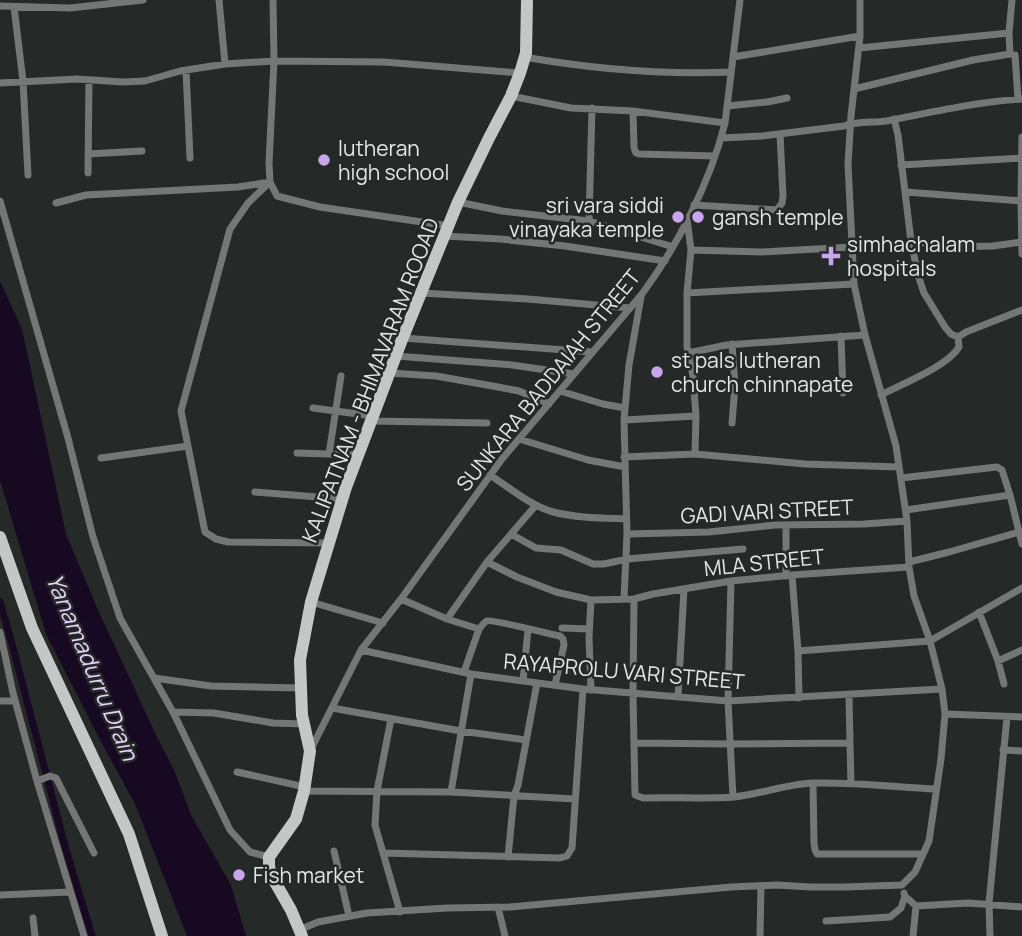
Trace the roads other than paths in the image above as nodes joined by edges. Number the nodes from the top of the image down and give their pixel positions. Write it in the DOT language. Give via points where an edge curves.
graph roads {
  1 [pos="144,0"];
  2 [pos="219,0"];
  3 [pos="273,0"];
  4 [pos="527,0"];
  5 [pos="740,0"];
  6 [pos="860,0"];
  7 [pos="1012,0"];
  8 [pos="6,5"];
  9 [pos="1009,33"];
  10 [pos="860,36"];
  11 [pos="859,48"];
  12 [pos="1016,55"];
  13 [pos="524,57"];
  14 [pos="733,57"];
  15 [pos="274,61"];
  16 [pos="225,64"];
  17 [pos="187,70"];
  18 [pos="731,72"];
  19 [pos="520,73"];
  20 [pos="89,80"];
  21 [pos="23,81"];
  22 [pos="0,83"];
  23 [pos="854,89"];
  24 [pos="511,96"];
  25 [pos="787,98"];
  26 [pos="1020,99"];
  27 [pos="727,106"];
  28 [pos="592,108"];
  29 [pos="633,111"];
  30 [pos="894,119"];
  31 [pos="725,123"];
  32 [pos="851,124"];
  33 [pos="780,134"];
  34 [pos="1022,137"];
  35 [pos="721,138"];
  36 [pos="1022,148"];
  37 [pos="142,151"];
  38 [pos="88,154"];
  39 [pos="715,156"];
  40 [pos="190,158"];
  41 [pos="1021,158"];
  42 [pos="901,165"];
  43 [pos="88,173"];
  44 [pos="28,175"];
  45 [pos="270,182"];
  46 [pos="906,192"];
  47 [pos="0,201"];
  48 [pos="1021,201"];
  49 [pos="458,202"];
  50 [pos="56,203"];
  51 [pos="694,205"];
  52 [pos="687,219"];
  53 [pos="589,220"];
  54 [pos="1022,228"];
  55 [pos="447,231"];
  56 [pos="911,241"];
  57 [pos="1021,242"];
  58 [pos="673,247"];
  59 [pos="852,247"];
  60 [pos="691,250"];
  61 [pos="1022,254"];
  62 [pos="665,261"];
  63 [pos="854,284"];
  64 [pos="421,293"];
  65 [pos="687,293"];
  66 [pos="642,294"];
  67 [pos="630,308"];
  68 [pos="1022,310"];
  69 [pos="865,335"];
  70 [pos="841,336"];
  71 [pos="958,337"];
  72 [pos="403,338"];
  73 [pos="732,344"];
  74 [pos="593,352"];
  75 [pos="688,353"];
  76 [pos="396,356"];
  77 [pos="390,373"];
  78 [pos="574,374"];
  79 [pos="341,376"];
  80 [pos="559,391"];
  81 [pos="843,393"];
  82 [pos="881,395"];
  83 [pos="549,404"];
  84 [pos="313,408"];
  85 [pos="625,408"];
  86 [pos="335,411"];
  87 [pos="696,416"];
  88 [pos="372,418"];
  89 [pos="624,420"];
  90 [pos="487,423"];
  91 [pos="733,424"];
  92 [pos="519,439"];
  93 [pos="188,446"];
  94 [pos="297,453"];
  95 [pos="329,454"];
  96 [pos="695,454"];
  97 [pos="358,455"];
  98 [pos="624,457"];
  99 [pos="101,458"];
  100 [pos="625,467"];
  101 [pos="899,467"];
  102 [pos="490,475"];
  103 [pos="901,478"];
  104 [pos="255,492"];
  105 [pos="1010,495"];
  106 [pos="343,499"];
  107 [pos="537,505"];
  108 [pos="906,510"];
  109 [pos="626,519"];
  110 [pos="907,520"];
  111 [pos="786,526"];
  112 [pos="1019,532"];
  113 [pos="511,534"];
  114 [pos="627,534"];
  115 [pos="0,537"];
  116 [pos="329,543"];
  117 [pos="1022,544"];
  118 [pos="743,549"];
  119 [pos="627,559"];
  120 [pos="487,562"];
  121 [pos="909,564"];
  122 [pos="789,575"];
  123 [pos="731,581"];
  124 [pos="1022,588"];
  125 [pos="684,589"];
  126 [pos="401,599"];
  127 [pos="624,599"];
  128 [pos="634,599"];
  129 [pos="591,600"];
  130 [pos="311,602"];
  131 [pos="979,612"];
  132 [pos="447,619"];
  133 [pos="383,623"];
  134 [pos="562,628"];
  135 [pos="479,629"];
  136 [pos="528,629"];
  137 [pos="589,629"];
  138 [pos="0,632"];
  139 [pos="930,640"];
  140 [pos="361,650"];
  141 [pos="1022,650"];
  142 [pos="798,651"];
  143 [pos="998,661"];
  144 [pos="468,673"];
  145 [pos="154,678"];
  146 [pos="523,681"];
  147 [pos="537,683"];
  148 [pos="1004,684"];
  149 [pos="555,685"];
  150 [pos="300,688"];
  151 [pos="942,689"];
  152 [pos="587,690"];
  153 [pos="633,694"];
  154 [pos="849,695"];
  155 [pos="678,697"];
  156 [pos="799,698"];
  157 [pos="0,701"];
  158 [pos="15,701"];
  159 [pos="728,701"];
  160 [pos="332,708"];
  161 [pos="173,712"];
  162 [pos="945,714"];
  163 [pos="1007,717"];
  164 [pos="1022,717"];
  165 [pos="391,719"];
  166 [pos="304,724"];
  167 [pos="461,731"];
  168 [pos="526,740"];
  169 [pos="634,743"];
  170 [pos="850,743"];
  171 [pos="730,744"];
  172 [pos="1003,750"];
  173 [pos="310,751"];
  174 [pos="1022,751"];
  175 [pos="237,772"];
  176 [pos="39,780"];
  177 [pos="813,783"];
  178 [pos="851,784"];
  179 [pos="305,789"];
  180 [pos="936,789"];
  181 [pos="377,791"];
  182 [pos="451,792"];
  183 [pos="514,796"];
  184 [pos="733,797"];
  185 [pos="575,799"];
  186 [pos="334,851"];
  187 [pos="94,853"];
  188 [pos="383,853"];
  189 [pos="923,854"];
  190 [pos="508,857"];
  191 [pos="269,858"];
  192 [pos="902,885"];
  193 [pos="761,886"];
  194 [pos="69,892"];
  195 [pos="0,895"];
  196 [pos="905,897"];
  197 [pos="989,903"];
  198 [pos="916,906"];
  199 [pos="498,907"];
  200 [pos="1022,907"];
  201 [pos="400,912"];
  202 [pos="349,916"];
  203 [pos="33,918"];
  204 [pos="825,921"];
  205 [pos="301,933"];
  206 [pos="35,936"];
  207 [pos="84,936"];
  208 [pos="163,936"];
  209 [pos="505,936"];
  210 [pos="760,936"];
  211 [pos="913,936"];
  212 [pos="990,936"];
  1 -- 8 [label="street" via="69,8"];
  2 -- 16 [label="street"];
  3 -- 15 [label="street"];
  4 -- 13 [label="main road, KALIPATNAM - BHIMAVARAM ROOAD"];
  5 -- 14 [label="street, SUNKARA BADDAIAH STREET"];
  6 -- 10 [label="street"];
  7 -- 9 [label="street"];
  8 -- 21 [label="street"];
  9 -- 11 [label="street"];
  9 -- 12 [label="street"];
  10 -- 11 [label="street"];
  10 -- 14 [label="street"];
  11 -- 23 [label="street"];
  12 -- 23 [label="street" via="973,60"];
  12 -- 26 [label="street"];
  13 -- 18 [label="street" via="629,70"];
  13 -- 19 [label="main road, KALIPATNAM - BHIMAVARAM ROOAD"];
  14 -- 18 [label="street, SUNKARA BADDAIAH STREET"];
  15 -- 16 [label="street"];
  15 -- 19 [label="street" via="384,62"];
  15 -- 45 [label="street"];
  16 -- 17 [label="street"];
  17 -- 20 [label="street" via="145,81"];
  17 -- 40 [label="street"];
  18 -- 27 [label="street, SUNKARA BADDAIAH STREET"];
  19 -- 24 [label="main road, KALIPATNAM - BHIMAVARAM ROOAD"];
  20 -- 21 [label="street"];
  20 -- 38 [label="street"];
  21 -- 22 [label="street"];
  21 -- 44 [label="street"];
  23 -- 32 [label="street"];
  24 -- 28 [label="street"];
  24 -- 49 [label="main road, KALIPATNAM - BHIMAVARAM ROOAD"];
  25 -- 27 [label="street"];
  26 -- 30 [label="street"];
  27 -- 31 [label="street, SUNKARA BADDAIAH STREET"];
  28 -- 29 [label="street"];
  28 -- 53 [label="street"];
  29 -- 31 [label="street"];
  29 -- 39 [label="street" via="636,153"];
  30 -- 32 [label="street"];
  30 -- 42 [label="street"];
  31 -- 35 [label="street, SUNKARA BADDAIAH STREET"];
  32 -- 33 [label="street"];
  32 -- 59 [label="street"];
  33 -- 35 [label="street"];
  33 -- 51 [label="street" via="783,196 777,210"];
  34 -- 36 [label="street"];
  35 -- 39 [label="street, SUNKARA BADDAIAH STREET"];
  36 -- 41 [label="street"];
  37 -- 38 [label="street"];
  38 -- 43 [label="street"];
  39 -- 51 [label="street, SUNKARA BADDAIAH STREET"];
  41 -- 42 [label="street"];
  41 -- 48 [label="street"];
  42 -- 46 [label="street"];
  45 -- 50 [label="street" via="86,195"];
  45 -- 55 [label="street" via="277,196"];
  45 -- 93 [label="street" via="230,229 181,411"];
  46 -- 48 [label="street"];
  46 -- 56 [label="street"];
  47 -- 145 [label="street" via="93,537 120,618"];
  48 -- 54 [label="street"];
  49 -- 53 [label="street"];
  49 -- 55 [label="main road, KALIPATNAM - BHIMAVARAM ROOAD"];
  51 -- 52 [label="street, SUNKARA BADDAIAH STREET"];
  52 -- 58 [label="street, SUNKARA BADDAIAH STREET"];
  52 -- 60 [label="street"];
  53 -- 58 [label="street"];
  54 -- 57 [label="street"];
  55 -- 62 [label="street"];
  55 -- 64 [label="main road, KALIPATNAM - BHIMAVARAM ROOAD"];
  56 -- 57 [label="street" via="950,247"];
  56 -- 71 [label="street" via="924,293 945,327"];
  57 -- 61 [label="street"];
  58 -- 62 [label="street, SUNKARA BADDAIAH STREET"];
  59 -- 60 [label="street"];
  59 -- 63 [label="street"];
  60 -- 65 [label="street"];
  62 -- 66 [label="street, SUNKARA BADDAIAH STREET"];
  63 -- 65 [label="street"];
  63 -- 69 [label="street"];
  64 -- 67 [label="street"];
  64 -- 72 [label="main road, KALIPATNAM - BHIMAVARAM ROOAD"];
  65 -- 75 [label="street"];
  66 -- 67 [label="street, SUNKARA BADDAIAH STREET"];
  66 -- 85 [label="street"];
  67 -- 74 [label="street, SUNKARA BADDAIAH STREET"];
  68 -- 71 [label="street"];
  69 -- 70 [label="street"];
  69 -- 82 [label="street"];
  70 -- 73 [label="street"];
  70 -- 81 [label="street"];
  71 -- 82 [label="street" via="954,354"];
  72 -- 74 [label="street"];
  72 -- 76 [label="main road, KALIPATNAM - BHIMAVARAM ROOAD"];
  73 -- 75 [label="street"];
  73 -- 91 [label="street"];
  74 -- 78 [label="street, SUNKARA BADDAIAH STREET"];
  75 -- 87 [label="street"];
  76 -- 77 [label="main road, KALIPATNAM - BHIMAVARAM ROOAD"];
  76 -- 78 [label="street"];
  77 -- 83 [label="street" via="519,391"];
  77 -- 88 [label="main road, KALIPATNAM - BHIMAVARAM ROOAD"];
  78 -- 80 [label="street, SUNKARA BADDAIAH STREET"];
  79 -- 86 [label="street"];
  80 -- 83 [label="street, SUNKARA BADDAIAH STREET"];
  80 -- 85 [label="street"];
  82 -- 101 [label="street"];
  83 -- 92 [label="street, SUNKARA BADDAIAH STREET"];
  84 -- 86 [label="street"];
  85 -- 89 [label="street"];
  86 -- 88 [label="street"];
  86 -- 95 [label="street"];
  87 -- 89 [label="street"];
  87 -- 96 [label="street"];
  88 -- 90 [label="street"];
  88 -- 97 [label="main road, KALIPATNAM - BHIMAVARAM ROOAD"];
  89 -- 98 [label="street"];
  92 -- 100 [label="street"];
  92 -- 102 [label="street, SUNKARA BADDAIAH STREET"];
  93 -- 99 [label="street"];
  93 -- 116 [label="street" via="205,532 228,541"];
  94 -- 95 [label="street"];
  95 -- 97 [label="street"];
  96 -- 98 [label="street"];
  96 -- 101 [label="street"];
  97 -- 106 [label="main road, KALIPATNAM - BHIMAVARAM ROOAD"];
  98 -- 100 [label="street"];
  100 -- 109 [label="street"];
  101 -- 103 [label="street"];
  102 -- 107 [label="street"];
  102 -- 126 [label="street, SUNKARA BADDAIAH STREET"];
  103 -- 105 [label="street" via="997,467"];
  103 -- 108 [label="street"];
  104 -- 106 [label="street"];
  105 -- 108 [label="street"];
  105 -- 112 [label="street"];
  106 -- 116 [label="main road, KALIPATNAM - BHIMAVARAM ROOAD"];
  107 -- 109 [label="street" via="576,516"];
  107 -- 113 [label="street"];
  108 -- 110 [label="street"];
  109 -- 114 [label="street"];
  110 -- 111 [label="street, GADI VARI STREET"];
  110 -- 121 [label="street"];
  111 -- 114 [label="street, GADI VARI STREET"];
  111 -- 122 [label="street"];
  112 -- 117 [label="street"];
  112 -- 121 [label="street, MLA STREET"];
  113 -- 119 [label="street" via="536,548 561,550 593,564"];
  113 -- 120 [label="street"];
  114 -- 119 [label="street"];
  115 -- 208 [label="main road" via="32,628 130,834"];
  116 -- 130 [label="main road, KALIPATNAM - BHIMAVARAM ROOAD"];
  118 -- 119 [label="street"];
  119 -- 127 [label="street"];
  120 -- 129 [label="street, MLA STREET" via="517,578"];
  120 -- 132 [label="street"];
  121 -- 122 [label="street, MLA STREET"];
  121 -- 139 [label="street" via="914,596"];
  122 -- 123 [label="street, MLA STREET"];
  122 -- 142 [label="street"];
  123 -- 125 [label="street, MLA STREET"];
  123 -- 159 [label="street"];
  124 -- 131 [label="street"];
  125 -- 128 [label="street, MLA STREET"];
  125 -- 155 [label="street"];
  126 -- 132 [label="street"];
  126 -- 133 [label="street, SUNKARA BADDAIAH STREET"];
  127 -- 128 [label="street, MLA STREET"];
  127 -- 129 [label="street, MLA STREET"];
  128 -- 153 [label="street"];
  129 -- 137 [label="street"];
  130 -- 133 [label="street"];
  130 -- 150 [label="main road, KALIPATNAM - BHIMAVARAM ROOAD" via="300,660"];
  131 -- 139 [label="street"];
  131 -- 143 [label="street"];
  132 -- 135 [label="street"];
  133 -- 140 [label="street, SUNKARA BADDAIAH STREET"];
  134 -- 137 [label="street"];
  135 -- 136 [label="street" via="492,620"];
  135 -- 144 [label="street"];
  136 -- 146 [label="street"];
  136 -- 149 [label="street" via="563,639"];
  137 -- 152 [label="street"];
  138 -- 158 [label="street"];
  139 -- 142 [label="street"];
  139 -- 151 [label="street"];
  140 -- 144 [label="street, RAYAPROLU VARI STREET"];
  140 -- 160 [label="street, SUNKARA BADDAIAH STREET"];
  141 -- 143 [label="street"];
  142 -- 156 [label="street"];
  143 -- 148 [label="street"];
  144 -- 146 [label="street, RAYAPROLU VARI STREET"];
  144 -- 167 [label="street"];
  145 -- 150 [label="street" via="211,686"];
  145 -- 161 [label="street"];
  146 -- 147 [label="street, RAYAPROLU VARI STREET"];
  147 -- 149 [label="street, RAYAPROLU VARI STREET"];
  147 -- 168 [label="street"];
  149 -- 152 [label="street, RAYAPROLU VARI STREET"];
  150 -- 166 [label="main road, KALIPATNAM - BHIMAVARAM ROOAD"];
  151 -- 154 [label="street, RAYAPROLU VARI STREET"];
  151 -- 162 [label="street"];
  152 -- 153 [label="street, RAYAPROLU VARI STREET"];
  152 -- 185 [label="street"];
  153 -- 155 [label="street, RAYAPROLU VARI STREET"];
  153 -- 169 [label="street"];
  154 -- 156 [label="street, RAYAPROLU VARI STREET"];
  154 -- 170 [label="street"];
  155 -- 159 [label="street, RAYAPROLU VARI STREET"];
  156 -- 159 [label="street, RAYAPROLU VARI STREET"];
  157 -- 158 [label="street"];
  158 -- 176 [label="street"];
  159 -- 171 [label="street"];
  160 -- 165 [label="street"];
  160 -- 173 [label="street, SUNKARA BADDAIAH STREET"];
  161 -- 166 [label="street"];
  161 -- 191 [label="street" via="230,830 250,852"];
  162 -- 163 [label="street"];
  162 -- 180 [label="street"];
  163 -- 164 [label="street"];
  163 -- 172 [label="street"];
  165 -- 167 [label="street"];
  165 -- 181 [label="street"];
  166 -- 173 [label="main road, KALIPATNAM - BHIMAVARAM ROOAD"];
  167 -- 168 [label="street"];
  167 -- 182 [label="street"];
  168 -- 183 [label="street"];
  169 -- 171 [label="street"];
  169 -- 184 [label="street" via="638,797"];
  170 -- 171 [label="street"];
  170 -- 178 [label="street"];
  171 -- 184 [label="street"];
  172 -- 174 [label="street"];
  172 -- 197 [label="street"];
  173 -- 179 [label="main road, KALIPATNAM - BHIMAVARAM ROOAD"];
  175 -- 179 [label="street"];
  176 -- 187 [label="street" via="56,778"];
  176 -- 194 [label="street"];
  177 -- 178 [label="street"];
  177 -- 184 [label="street"];
  177 -- 189 [label="street" via="817,854"];
  178 -- 180 [label="street"];
  179 -- 181 [label="street"];
  179 -- 191 [label="main road, KALIPATNAM - BHIMAVARAM ROOAD" via="296,818"];
  180 -- 189 [label="street"];
  181 -- 182 [label="street"];
  181 -- 188 [label="street" via="375,825"];
  182 -- 183 [label="street"];
  183 -- 185 [label="street"];
  183 -- 190 [label="street"];
  185 -- 190 [label="street" via="572,848 567,856"];
  186 -- 202 [label="street"];
  188 -- 190 [label="street"];
  188 -- 201 [label="street"];
  189 -- 192 [label="street"];
  191 -- 205 [label="main road" via="271,875"];
  192 -- 193 [label="street"];
  192 -- 196 [label="street"];
  193 -- 199 [label="street"];
  193 -- 210 [label="street"];
  194 -- 195 [label="street"];
  194 -- 207 [label="street"];
  196 -- 198 [label="street"];
  196 -- 204 [label="street" via="890,917"];
  197 -- 198 [label="street"];
  197 -- 200 [label="street"];
  197 -- 212 [label="street"];
  198 -- 211 [label="street"];
  199 -- 201 [label="street"];
  199 -- 209 [label="street"];
  201 -- 202 [label="street"];
  202 -- 205 [label="street" via="318,922"];
  203 -- 206 [label="street"];
}
